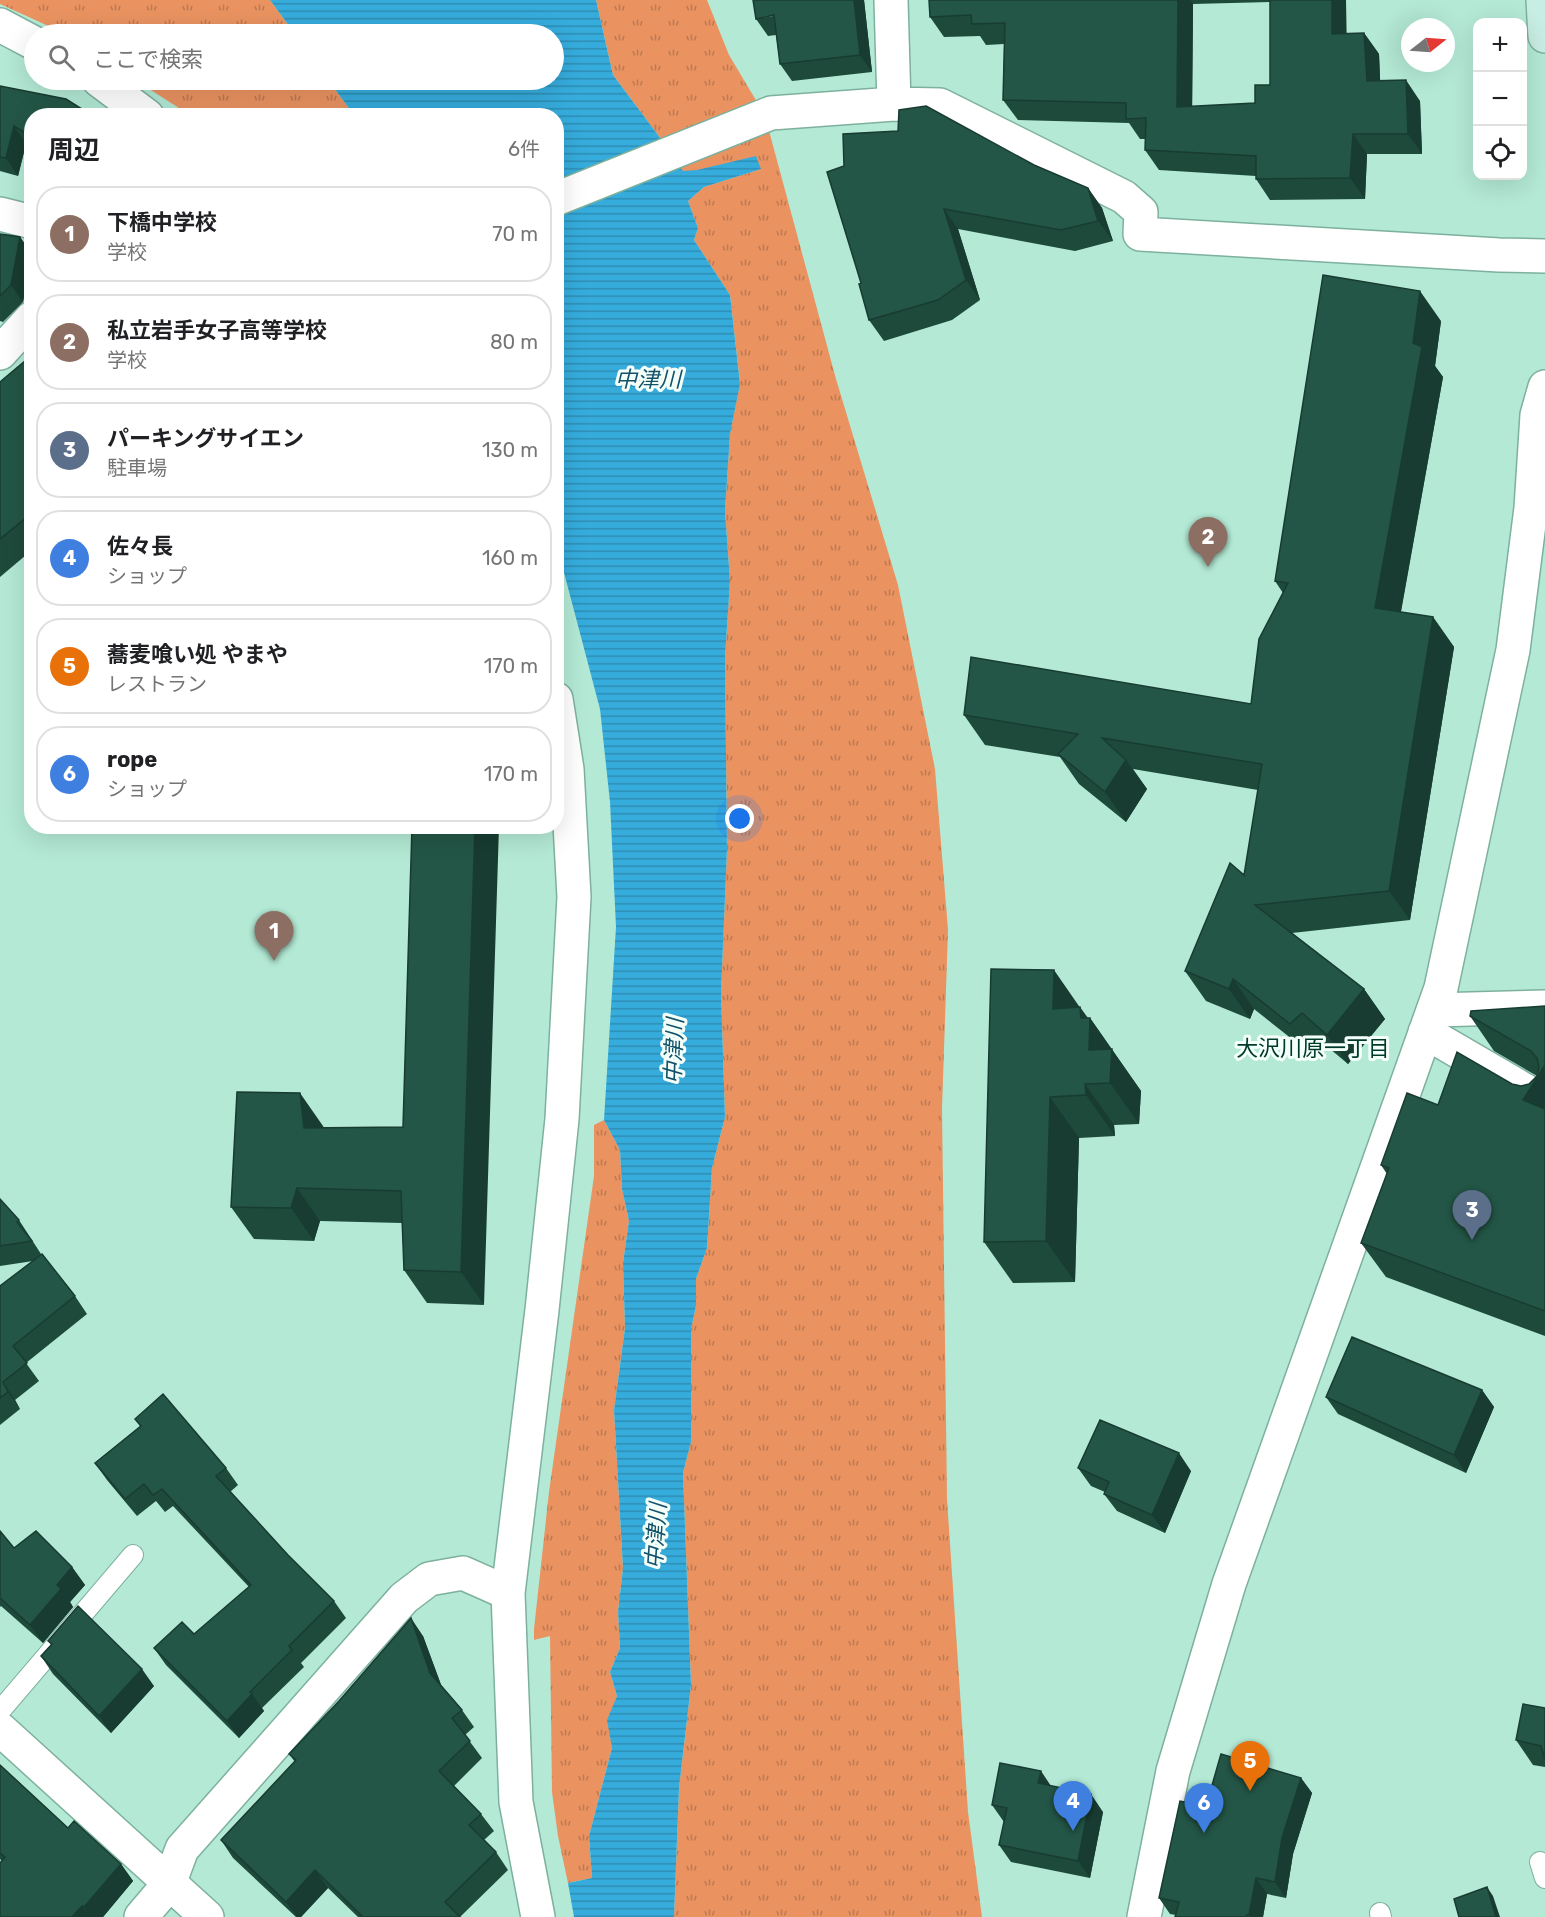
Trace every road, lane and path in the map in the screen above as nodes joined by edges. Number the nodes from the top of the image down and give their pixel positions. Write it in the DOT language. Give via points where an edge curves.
graph roads {
  1 [pos="891,0"];
  2 [pos="1543,0"];
  3 [pos="0,25"];
  4 [pos="1545,36"];
  5 [pos="24,38"];
  6 [pos="112,90"];
  7 [pos="894,104"];
  8 [pos="136,108"];
  9 [pos="564,196"];
  10 [pos="0,214"];
  11 [pos="24,220"];
  12 [pos="1545,256"];
  13 [pos="24,327"];
  14 [pos="0,353"];
  15 [pos="1545,387"];
  16 [pos="564,750"];
  17 [pos="1545,1007"];
  18 [pos="1429,1021"];
  19 [pos="1545,1102"];
  20 [pos="133,1556"];
  21 [pos="508,1593"];
  22 [pos="0,1712"];
  23 [pos="0,1729"];
  24 [pos="169,1884"];
  25 [pos="141,1917"];
  26 [pos="207,1917"];
  27 [pos="538,1917"];
  28 [pos="1144,1917"];
  1 -- 7 [label="street"];
  2 -- 4 [label="street"];
  3 -- 5 [label="street"];
  6 -- 8 [label="street"];
  7 -- 9 [label="street" via="771,113"];
  7 -- 12 [label="street" via="940,105 1124,197 1141,212 1140,234"];
  10 -- 11 [label="street"];
  13 -- 14 [label="street"];
  15 -- 18 [label="street" via="1537,415 1531,508 1513,650 1453,933"];
  16 -- 21 [label="street" via="574,897 562,1119"];
  17 -- 18 [label="street"];
  18 -- 19 [label="street"];
  18 -- 28 [label="street" via="1229,1584 1173,1771"];
  20 -- 22 [label="lane"];
  21 -- 24 [label="street" via="463,1573 429,1579 404,1598 182,1849"];
  21 -- 27 [label="street" via="516,1802"];
  23 -- 24 [label="street"];
  24 -- 25 [label="street"];
  24 -- 26 [label="street"];
}
